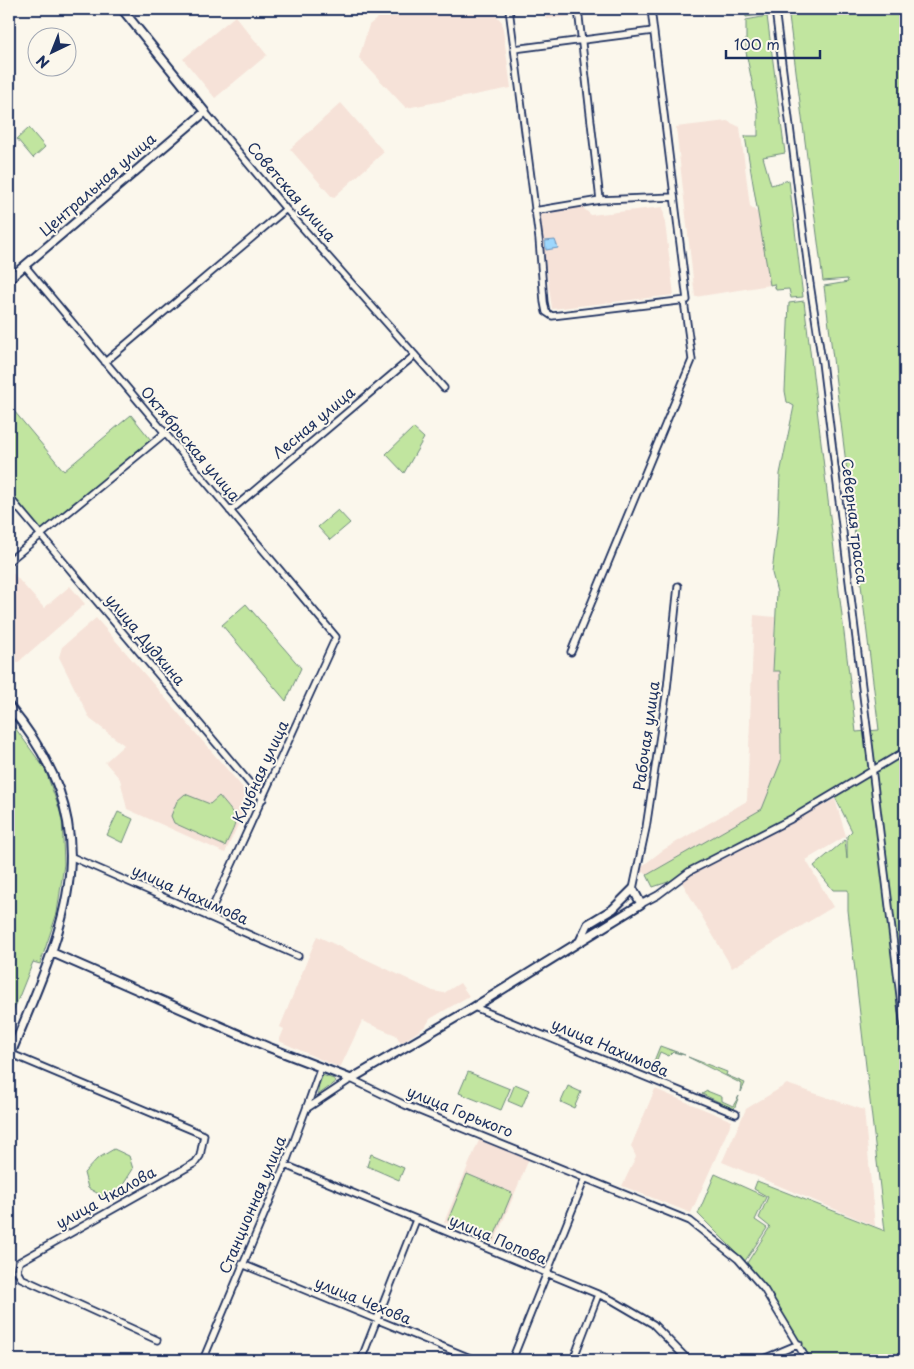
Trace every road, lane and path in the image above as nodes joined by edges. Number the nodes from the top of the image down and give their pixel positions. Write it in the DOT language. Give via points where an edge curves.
graph roads {
  1 [pos="122,9"];
  2 [pos="509,9"];
  3 [pos="578,9"];
  4 [pos="650,9"];
  5 [pos="775,9"];
  6 [pos="654,32"];
  7 [pos="582,40"];
  8 [pos="514,49"];
  9 [pos="205,112"];
  10 [pos="674,197"];
  11 [pos="600,200"];
  12 [pos="286,208"];
  13 [pos="534,211"];
  14 [pos="25,266"];
  15 [pos="9,279"];
  16 [pos="684,301"];
  17 [pos="415,355"];
  18 [pos="105,362"];
  19 [pos="444,388"];
  20 [pos="165,433"];
  21 [pos="9,497"];
  22 [pos="230,511"];
  23 [pos="40,535"];
  24 [pos="9,562"];
  25 [pos="678,586"];
  26 [pos="336,637"];
  27 [pos="571,652"];
  28 [pos="9,706"];
  29 [pos="905,751"];
  30 [pos="871,771"];
  31 [pos="263,799"];
  32 [pos="72,857"];
  33 [pos="633,889"];
  34 [pos="641,904"];
  35 [pos="208,917"];
  36 [pos="580,941"];
  37 [pos="53,953"];
  38 [pos="298,956"];
  39 [pos="474,1007"];
  40 [pos="905,1036"];
  41 [pos="9,1055"];
  42 [pos="321,1067"];
  43 [pos="350,1079"];
  44 [pos="306,1109"];
  45 [pos="736,1114"];
  46 [pos="285,1165"];
  47 [pos="585,1178"];
  48 [pos="416,1220"];
  49 [pos="242,1264"];
  50 [pos="548,1274"];
  51 [pos="598,1295"];
  52 [pos="376,1321"];
  53 [pos="157,1340"];
  54 [pos="798,1344"];
  55 [pos="204,1360"];
  56 [pos="361,1360"];
  57 [pos="475,1360"];
  58 [pos="512,1360"];
  59 [pos="573,1360"];
  60 [pos="688,1360"];
  61 [pos="761,1360"];
  62 [pos="807,1360"];
  1 -- 9 [label="street, Советская улица"];
  2 -- 8 [label="street"];
  3 -- 7 [label="street"];
  4 -- 6 [label="street"];
  5 -- 30 [label="street, Северная трасса"];
  6 -- 7 [label="street"];
  6 -- 10 [label="street"];
  7 -- 8 [label="street"];
  7 -- 11 [label="street"];
  8 -- 13 [label="street"];
  9 -- 12 [label="street, Советская улица"];
  9 -- 14 [label="street, Центральная улица"];
  10 -- 11 [label="street"];
  10 -- 16 [label="street" via="687,300"];
  11 -- 13 [label="street"];
  12 -- 17 [label="street, Советская улица"];
  12 -- 18 [label="street"];
  13 -- 16 [label="street" via="546,312 552,316"];
  14 -- 15 [label="street, Центральная улица"];
  14 -- 18 [label="street, Октябрьская улица"];
  16 -- 27 [label="street" via="692,360"];
  17 -- 19 [label="street, Советская улица"];
  17 -- 22 [label="street, Лесная улица"];
  18 -- 20 [label="street, Октябрьская улица"];
  20 -- 22 [label="street, Октябрьская улица"];
  20 -- 23 [label="street"];
  21 -- 23 [label="street, улица Дудкина"];
  22 -- 26 [label="street, Октябрьская улица"];
  23 -- 24 [label="street"];
  23 -- 31 [label="street, улица Дудкина"];
  25 -- 33 [label="street, Рабочая улица" via="666,698"];
  26 -- 31 [label="street, Клубная улица"];
  28 -- 32 [label="street" via="33,735 61,791 70,823"];
  29 -- 30 [label="street"];
  30 -- 34 [label="street" via="791,819 690,870"];
  30 -- 40 [label="street, Северная трасса"];
  31 -- 35 [label="street, Клубная улица"];
  32 -- 35 [label="street, улица Нахимова"];
  32 -- 37 [label="street" via="67,900"];
  33 -- 34 [label="street"];
  33 -- 36 [label="street" via="613,909 588,924"];
  34 -- 36 [label="street"];
  35 -- 38 [label="street, улица Нахимова"];
  36 -- 39 [label="street"];
  37 -- 41 [label="street"];
  37 -- 42 [label="street, улица Горького"];
  39 -- 43 [label="street"];
  39 -- 45 [label="street, улица Нахимова"];
  41 -- 53 [label="street, улица Чкалова" via="204,1135 196,1163 19,1262 16,1271 21,1278"];
  42 -- 43 [label="street, улица Горького"];
  42 -- 44 [label="street, Станционная улица"];
  43 -- 44 [label="street"];
  43 -- 47 [label="street, улица Горького" via="405,1105"];
  44 -- 46 [label="street, Станционная улица"];
  46 -- 48 [label="street, улица Попова"];
  46 -- 49 [label="street, Станционная улица"];
  47 -- 50 [label="street"];
  47 -- 54 [label="street, улица Горького" via="690,1221 712,1236 764,1289"];
  48 -- 50 [label="street, улица Попова"];
  48 -- 52 [label="street"];
  49 -- 52 [label="street, улица Чехова"];
  49 -- 55 [label="street, Станционная улица"];
  50 -- 51 [label="street, улица Попова"];
  50 -- 58 [label="street"];
  51 -- 59 [label="street"];
  51 -- 60 [label="street, улица Попова" via="653,1324"];
  52 -- 56 [label="street"];
  52 -- 57 [label="street, улица Чехова"];
  54 -- 61 [label="street"];
  54 -- 62 [label="street, улица Горького"];
}
